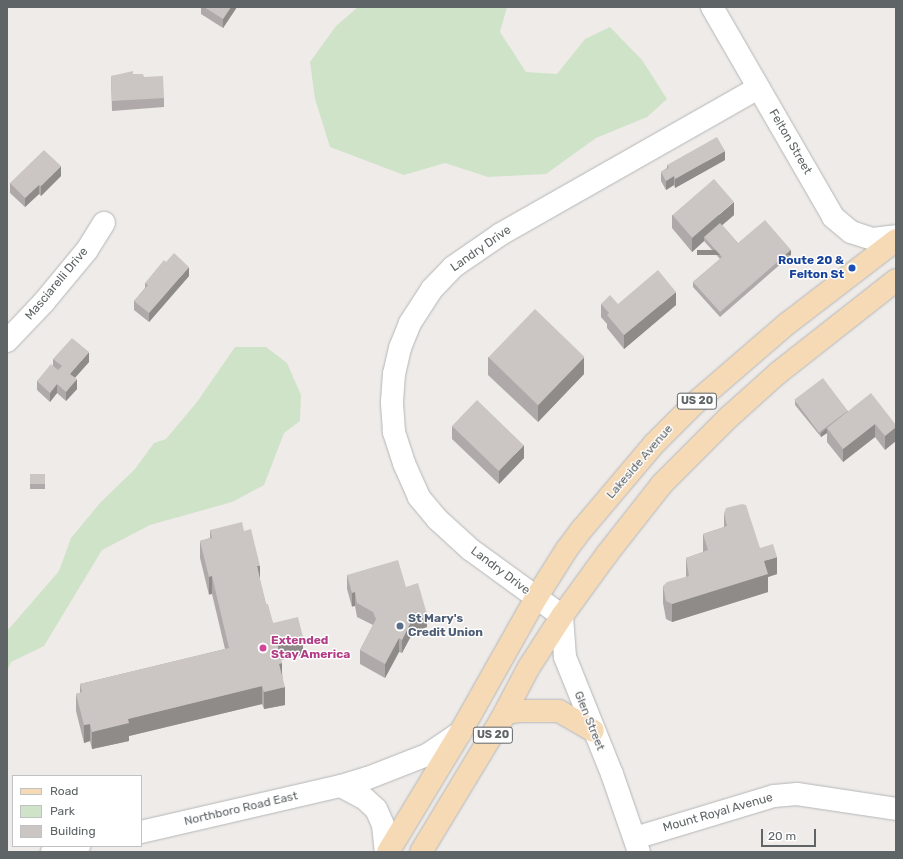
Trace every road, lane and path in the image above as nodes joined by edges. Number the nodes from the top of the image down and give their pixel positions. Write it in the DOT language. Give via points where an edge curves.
graph roads {
  1 [pos="712,7"];
  2 [pos="758,88"];
  3 [pos="104,224"];
  4 [pos="896,236"];
  5 [pos="896,240"];
  6 [pos="896,280"];
  7 [pos="7,341"];
  8 [pos="536,598"];
  9 [pos="562,616"];
  10 [pos="501,720"];
  11 [pos="593,731"];
  12 [pos="460,733"];
  13 [pos="341,786"];
  14 [pos="896,809"];
  15 [pos="142,832"];
  16 [pos="637,845"];
  17 [pos="74,847"];
  18 [pos="52,852"];
  19 [pos="387,852"];
  20 [pos="421,852"];
  1 -- 2 [label="street, Felton Street"];
  2 -- 4 [label="street, Felton Street" via="833,217 851,232 873,239"];
  2 -- 8 [label="street, Landry Drive" via="470,254 432,289 407,329 394,374 392,417 398,448 413,486 419,497 450,531 471,550"];
  3 -- 7 [label="street, Masciarelli Drive" via="87,250 44,302"];
  5 -- 8 [label="main road, Lakeside Avenue / US 20" via="788,323 673,424 567,548"];
  6 -- 9 [label="main road, US 20" via="778,373 691,454 649,501"];
  8 -- 9 [label="street"];
  8 -- 12 [label="main road, US 20"];
  9 -- 10 [label="main road, US 20" via="529,667"];
  9 -- 11 [label="street, Glen Street" via="565,657"];
  10 -- 11 [label="main road" via="507,713 518,711 559,710"];
  10 -- 20 [label="main road, US 20"];
  11 -- 16 [label="street, Glen Street"];
  12 -- 13 [label="street, Northboro Road East" via="410,763"];
  12 -- 19 [label="main road, US 20"];
  13 -- 15 [label="street, Northboro Road East"];
  13 -- 19 [label="street" via="364,798 376,809 383,824"];
  14 -- 16 [label="street, Mount Royal Avenue" via="796,794 774,796"];
  17 -- 18 [label="street"];
}
